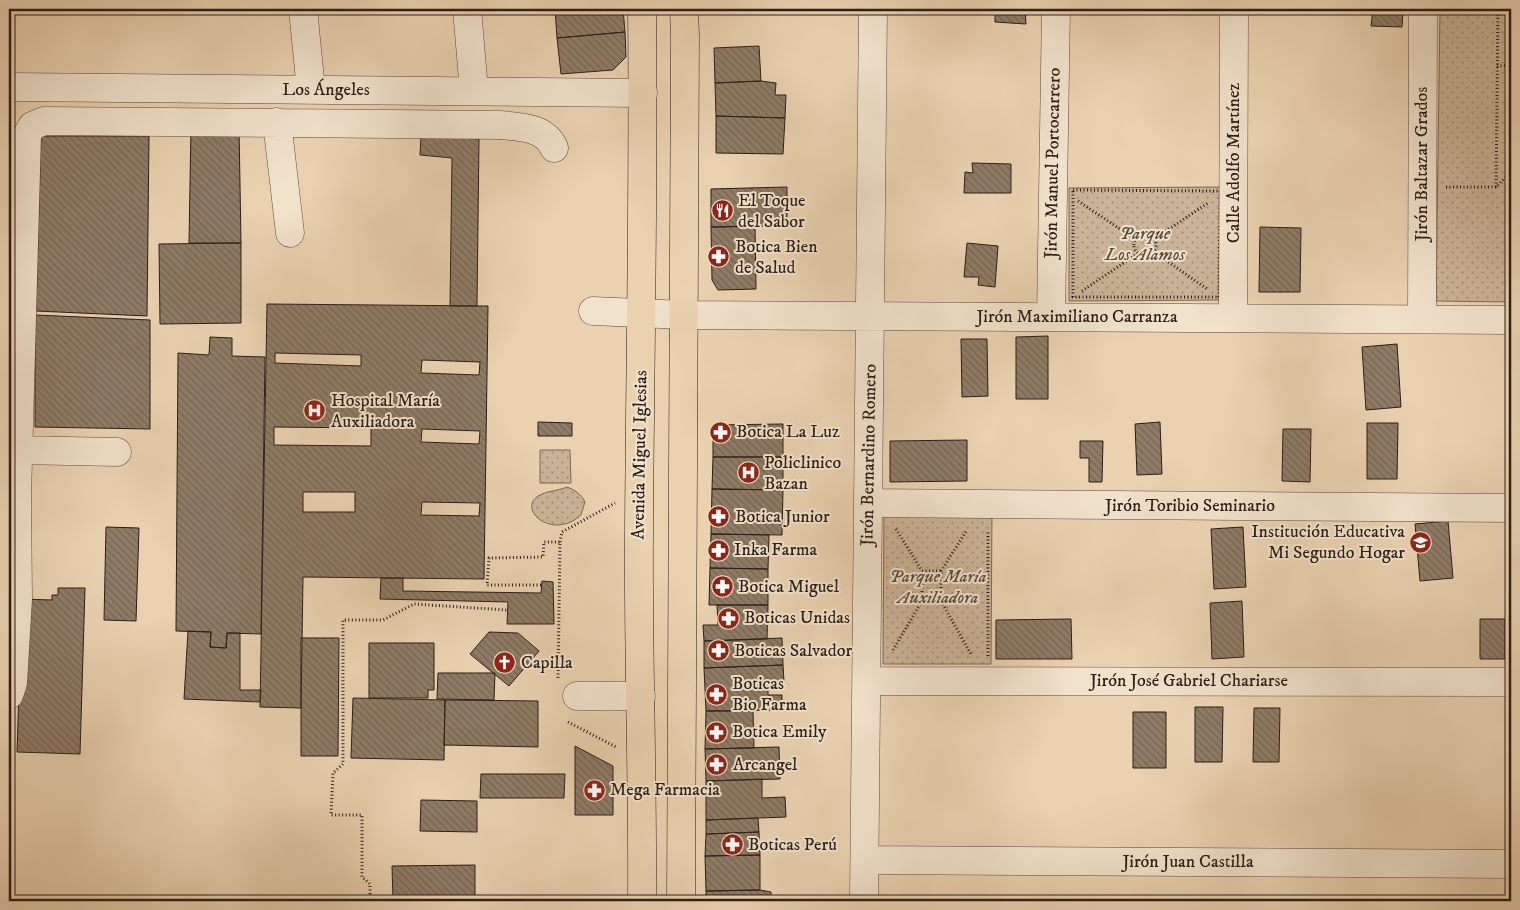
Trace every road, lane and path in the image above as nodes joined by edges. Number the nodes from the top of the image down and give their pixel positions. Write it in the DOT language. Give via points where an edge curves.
graph roads {
  1 [pos="303,9"];
  2 [pos="467,9"];
  3 [pos="642,9"];
  4 [pos="684,9"];
  5 [pos="873,9"];
  6 [pos="1056,9"];
  7 [pos="1234,9"];
  8 [pos="1423,9"];
  9 [pos="1498,9"];
  10 [pos="1498,66"];
  11 [pos="1511,66"];
  12 [pos="9,87"];
  13 [pos="311,90"];
  14 [pos="474,91"];
  15 [pos="643,94"];
  16 [pos="277,122"];
  17 [pos="554,148"];
  18 [pos="1511,172"];
  19 [pos="1441,187"];
  20 [pos="1496,187"];
  21 [pos="1219,196"];
  22 [pos="1073,198"];
  23 [pos="290,232"];
  24 [pos="1154,238"];
  25 [pos="1135,239"];
  26 [pos="1154,252"];
  27 [pos="1137,254"];
  28 [pos="1073,297"];
  29 [pos="1226,308"];
  30 [pos="593,312"];
  31 [pos="642,313"];
  32 [pos="684,315"];
  33 [pos="870,316"];
  34 [pos="1051,317"];
  35 [pos="1422,319"];
  36 [pos="1511,320"];
  37 [pos="18,450"];
  38 [pos="117,452"];
  39 [pos="640,490"];
  40 [pos="868,503"];
  41 [pos="1511,508"];
  42 [pos="972,522"];
  43 [pos="988,524"];
  44 [pos="682,532"];
  45 [pos="639,533"];
  46 [pos="560,542"];
  47 [pos="922,571"];
  48 [pos="941,571"];
  49 [pos="541,585"];
  50 [pos="922,601"];
  51 [pos="941,601"];
  52 [pos="507,610"];
  53 [pos="891,652"];
  54 [pos="974,660"];
  55 [pos="988,660"];
  56 [pos="867,681"];
  57 [pos="1511,682"];
  58 [pos="567,691"];
  59 [pos="9,695"];
  60 [pos="640,696"];
  61 [pos="567,721"];
  62 [pos="641,760"];
  63 [pos="865,860"];
  64 [pos="1511,864"];
  65 [pos="681,870"];
  66 [pos="642,871"];
  67 [pos="370,901"];
  68 [pos="642,901"];
  69 [pos="681,901"];
  70 [pos="864,901"];
  1 -- 13 [label="street"];
  2 -- 14 [label="street"];
  3 -- 15 [label="main road, Avenida Miguel Iglesias"];
  4 -- 32 [label="main road"];
  5 -- 33 [label="street, Jirón Bernardino Romero"];
  6 -- 34 [label="street, Jirón Manuel Portocarrero"];
  7 -- 29 [label="street, Calle Adolfo Martínez"];
  8 -- 35 [label="street, Jirón Baltazar Grados"];
  9 -- 10 [label="path"];
  10 -- 11 [label="path"];
  10 -- 20 [label="path"];
  12 -- 13 [label="street, Los Ángeles"];
  13 -- 14 [label="street, Los Ángeles"];
  14 -- 15 [label="street, Los Ángeles"];
  15 -- 31 [label="main road, Avenida Miguel Iglesias"];
  16 -- 17 [label="street" via="500,125 528,128 550,138"];
  16 -- 23 [label="street"];
  16 -- 37 [label="street" via="44,121 32,126 26,135"];
  18 -- 20 [label="path"];
  19 -- 20 [label="path"];
  21 -- 22 [label="path" via="1220,190 1073,190"];
  21 -- 24 [label="path"];
  21 -- 29 [label="path"];
  22 -- 25 [label="path"];
  22 -- 28 [label="path"];
  24 -- 25 [label="path" via="1141,234"];
  24 -- 26 [label="path" via="1157,245"];
  25 -- 27 [label="path"];
  26 -- 27 [label="path" via="1148,256"];
  26 -- 29 [label="path"];
  27 -- 28 [label="path"];
  28 -- 29 [label="path"];
  29 -- 34 [label="street, Jirón Maximiliano Carranza"];
  29 -- 35 [label="street, Jirón Maximiliano Carranza"];
  30 -- 31 [label="street, Jirón Maximiliano Carranza"];
  31 -- 32 [label="street, Jirón Maximiliano Carranza"];
  31 -- 39 [label="main road, Avenida Miguel Iglesias"];
  32 -- 33 [label="street, Jirón Maximiliano Carranza"];
  32 -- 44 [label="main road"];
  33 -- 34 [label="street, Jirón Maximiliano Carranza"];
  33 -- 40 [label="street, Jirón Bernardino Romero"];
  35 -- 36 [label="street, Jirón Maximiliano Carranza"];
  37 -- 38 [label="street"];
  37 -- 59 [label="street" via="18,599 13,683"];
  39 -- 45 [label="main road, Avenida Miguel Iglesias"];
  39 -- 46 [label="path" via="562,532"];
  40 -- 41 [label="street, Jirón Toribio Seminario"];
  40 -- 47 [label="path" via="887,514"];
  40 -- 56 [label="street, Jirón Bernardino Romero"];
  42 -- 48 [label="path"];
  43 -- 55 [label="path"];
  44 -- 45 [label="main road"];
  44 -- 65 [label="main road"];
  45 -- 60 [label="main road, Avenida Miguel Iglesias"];
  46 -- 49 [label="path" via="544,542 543,557 489,558 486,585"];
  46 -- 58 [label="path"];
  47 -- 48 [label="path"];
  47 -- 50 [label="path"];
  48 -- 51 [label="path"];
  50 -- 51 [label="path"];
  50 -- 53 [label="path"];
  51 -- 54 [label="path"];
  52 -- 67 [label="path" via="414,604 383,620 342,620 343,764 333,773 331,815 362,815 362,877 370,884"];
  56 -- 57 [label="street, Jirón José Gabriel Chariarse"];
  56 -- 63 [label="street, Jirón Bernardino Romero"];
  58 -- 60 [label="street"];
  60 -- 62 [label="main road, Avenida Miguel Iglesias"];
  61 -- 62 [label="path"];
  62 -- 66 [label="main road, Avenida Miguel Iglesias"];
  63 -- 64 [label="street, Jirón Juan Castilla"];
  63 -- 70 [label="street, Jirón Bernardino Romero"];
  65 -- 66 [label="main road" via="664,884 654,882"];
  65 -- 69 [label="main road"];
  66 -- 68 [label="main road, Avenida Miguel Iglesias"];
}
